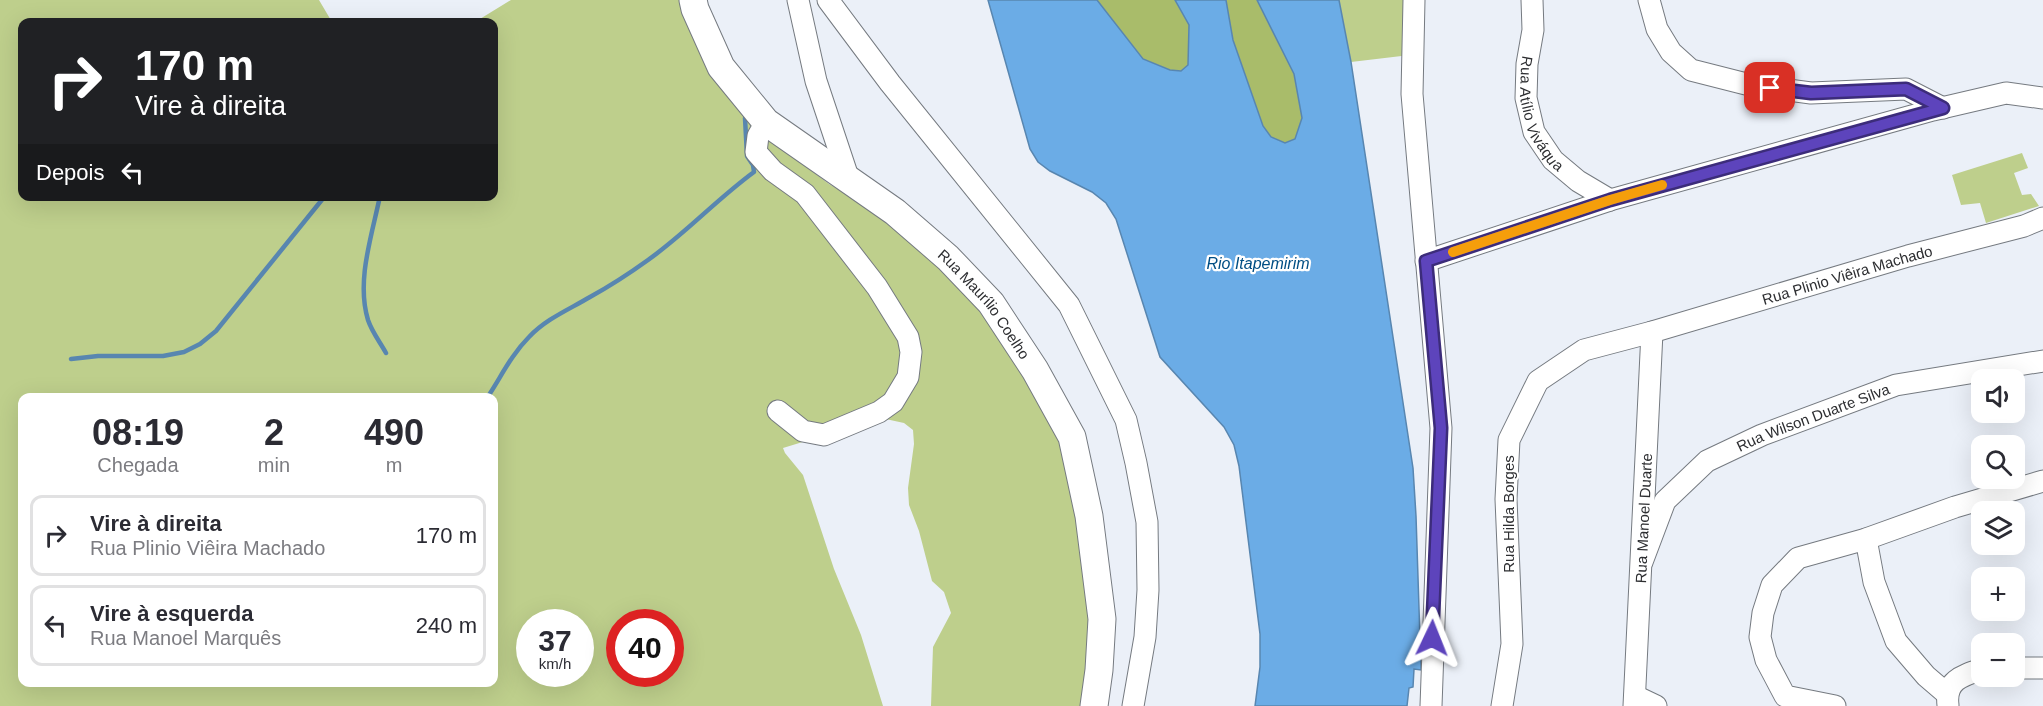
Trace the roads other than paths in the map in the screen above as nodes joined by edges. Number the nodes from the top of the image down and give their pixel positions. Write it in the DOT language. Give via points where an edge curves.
graph roads {
  1 [pos="693,0"];
  2 [pos="798,0"];
  3 [pos="828,0"];
  4 [pos="1414,0"];
  5 [pos="1532,0"];
  6 [pos="1649,0"];
  7 [pos="2043,98"];
  8 [pos="1943,108"];
  9 [pos="766,122"];
  10 [pos="849,180"];
  11 [pos="1610,200"];
  12 [pos="2043,218"];
  13 [pos="1426,261"];
  14 [pos="1652,332"];
  15 [pos="2043,361"];
  16 [pos="778,411"];
  17 [pos="2043,482"];
  18 [pos="1866,539"];
  19 [pos="1642,562"];
  20 [pos="2025,668"];
  21 [pos="2043,668"];
  22 [pos="1971,673"];
  23 [pos="1948,700"];
  24 [pos="1634,701"];
  25 [pos="1094,706"];
  26 [pos="1133,706"];
  27 [pos="1431,706"];
  28 [pos="1502,706"];
  29 [pos="1656,706"];
  30 [pos="1836,706"];
  1 -- 9 [label="main road, Rua Maurílio Coelho" via="722,67"];
  2 -- 10 [label="street" via="816,81"];
  3 -- 26 [label="street" via="1069,305 1126,420 1147,522 1145,637"];
  4 -- 13 [label="street" via="1412,94"];
  5 -- 11 [label="street, Rua Atílio Viváqua" via="1526,98 1534,132 1553,160 1578,182"];
  6 -- 8 [label="street" via="1657,29 1671,52 1691,70 1750,85 1811,93 1906,89"];
  7 -- 8 [label="street" via="2006,93"];
  8 -- 11 [label="street"];
  9 -- 10 [label="main road, Rua Maurílio Coelho"];
  9 -- 16 [label="street" via="758,136 756,152 773,171 805,194 878,286 908,337 911,352 908,377 893,402 879,412 824,435 803,431"];
  10 -- 25 [label="main road, Rua Maurílio Coelho" via="895,212 948,258 991,303 1072,437 1089,516 1102,619"];
  11 -- 13 [label="street"];
  12 -- 14 [label="street, Rua Plinio Viêira Machado"];
  13 -- 27 [label="street" via="1441,428"];
  14 -- 19 [label="street, Rua Manoel Duarte"];
  14 -- 28 [label="street, Rua Hilda Borges" via="1584,350 1538,381 1509,440 1506,499 1512,644"];
  15 -- 19 [label="street, Rua Wilson Duarte Silva" via="1896,385 1762,435 1707,461 1665,501"];
  17 -- 18 [label="street" via="1955,507"];
  18 -- 23 [label="street" via="1874,582 1896,640"];
  18 -- 30 [label="street" via="1798,558 1772,585 1762,613 1760,637 1766,660 1785,696"];
  19 -- 24 [label="street, Rua Manoel Duarte"];
  20 -- 21 [label="street"];
  22 -- 23 [label="street" via="1954,680"];
  24 -- 29 [label="street"];
}
